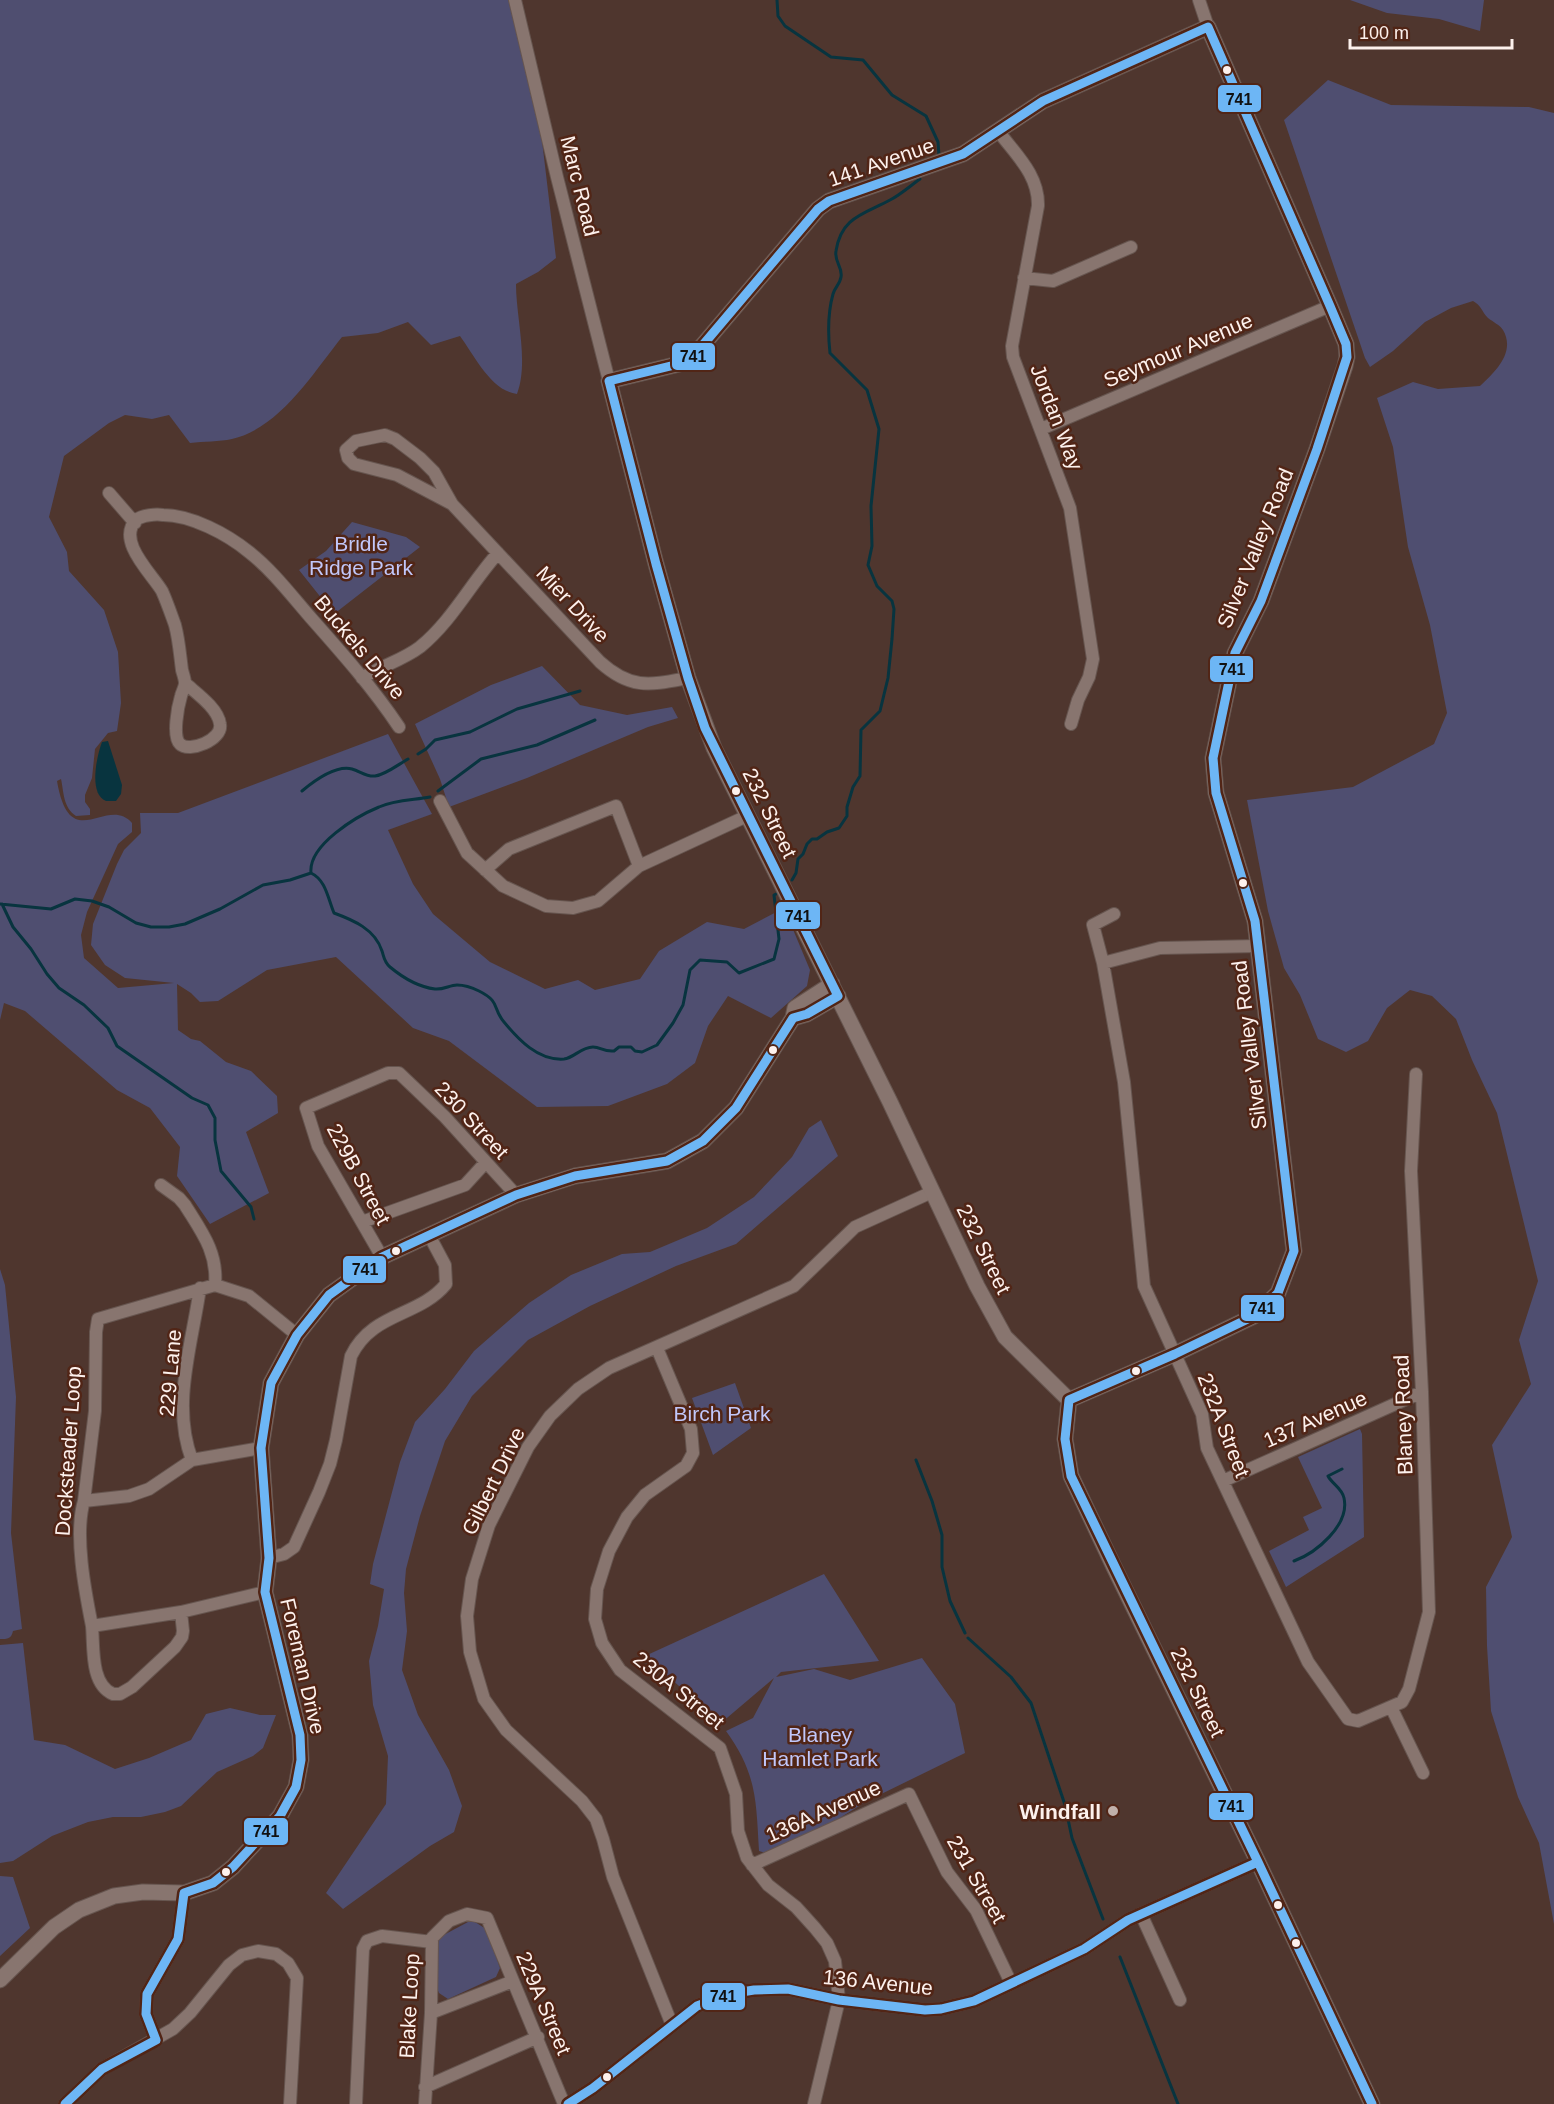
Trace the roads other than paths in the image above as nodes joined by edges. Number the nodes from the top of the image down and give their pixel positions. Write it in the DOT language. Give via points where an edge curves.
graph roads {
  1 [pos="515,0"];
  2 [pos="1199,0"];
  3 [pos="1208,27"];
  4 [pos="999,132"];
  5 [pos="1131,247"];
  6 [pos="1024,278"];
  7 [pos="1330,306"];
  8 [pos="609,381"];
  9 [pos="1041,429"];
  10 [pos="109,493"];
  11 [pos="452,504"];
  12 [pos="135,523"];
  13 [pos="498,553"];
  14 [pos="362,678"];
  15 [pos="688,678"];
  16 [pos="185,683"];
  17 [pos="1071,724"];
  18 [pos="399,727"];
  19 [pos="440,801"];
  20 [pos="747,816"];
  21 [pos="639,866"];
  22 [pos="485,870"];
  23 [pos="1114,914"];
  24 [pos="1258,946"];
  25 [pos="1102,963"];
  26 [pos="835,990"];
  27 [pos="1416,1074"];
  28 [pos="306,1108"];
  29 [pos="486,1162"];
  30 [pos="161,1185"];
  31 [pos="932,1192"];
  32 [pos="516,1195"];
  33 [pos="362,1222"];
  34 [pos="429,1235"];
  35 [pos="382,1257"];
  36 [pos="215,1285"];
  37 [pos="200,1288"];
  38 [pos="297,1335"];
  39 [pos="657,1348"];
  40 [pos="1175,1354"];
  41 [pos="1422,1392"];
  42 [pos="1069,1400"];
  43 [pos="261,1448"];
  44 [pos="192,1460"];
  45 [pos="1223,1481"];
  46 [pos="84,1501"];
  47 [pos="269,1558"];
  48 [pos="265,1592"];
  49 [pos="181,1612"];
  50 [pos="92,1626"];
  51 [pos="1391,1707"];
  52 [pos="1358,1721"];
  53 [pos="1423,1773"];
  54 [pos="909,1794"];
  55 [pos="1258,1862"];
  56 [pos="752,1865"];
  57 [pos="184,1893"];
  58 [pos="1142,1914"];
  59 [pos="487,1918"];
  60 [pos="432,1942"];
  61 [pos="0,1980"];
  62 [pos="513,1981"];
  63 [pos="1011,1983"];
  64 [pos="1180,2000"];
  65 [pos="839,2001"];
  66 [pos="431,2013"];
  67 [pos="672,2025"];
  68 [pos="538,2037"];
  69 [pos="156,2040"];
  70 [pos="425,2087"];
  71 [pos="65,2104"];
  72 [pos="290,2104"];
  73 [pos="356,2104"];
  74 [pos="424,2104"];
  75 [pos="566,2104"];
  76 [pos="814,2104"];
  77 [pos="1372,2104"];
  1 -- 8 [label="street, Marc Road"];
  2 -- 3 [label="street, Silver Valley Road"];
  3 -- 4 [label="street, 141 Avenue" via="1060,92"];
  3 -- 7 [label="street, Silver Valley Road"];
  4 -- 6 [label="street, Jordan Way" via="1034,178 1038,192"];
  4 -- 8 [label="street, 141 Avenue" via="955,158 829,201 818,209 692,359"];
  5 -- 6 [label="street" via="1053,281"];
  6 -- 9 [label="street, Jordan Way" via="1013,357"];
  7 -- 9 [label="street, Seymour Avenue"];
  7 -- 24 [label="street, Silver Valley Road" via="1346,344 1347,357 1261,602 1235,652 1214,758 1216,793 1255,921"];
  8 -- 15 [label="street, 232 Street"];
  9 -- 17 [label="street, Jordan Way" via="1073,520 1092,648 1092,669"];
  10 -- 12 [label="street"];
  11 -- 11 [label="street, Mier Drive" via="397,474 354,464 346,454 348,447 377,435 388,436 434,472"];
  11 -- 13 [label="street, Mier Drive"];
  12 -- 14 [label="street, Buckels Drive" via="141,517 171,515 215,531 247,550 270,571"];
  12 -- 16 [label="street" via="131,533 133,549 170,610"];
  13 -- 14 [label="street" via="430,638 408,655"];
  13 -- 15 [label="street, Mier Drive" via="600,662 619,677 644,685"];
  14 -- 18 [label="street, Buckels Drive"];
  15 -- 20 [label="street, 232 Street" via="705,728"];
  16 -- 16 [label="street" via="221,725 216,738 186,747 176,739"];
  19 -- 22 [label="street" via="468,854"];
  20 -- 21 [label="street"];
  20 -- 26 [label="street, 232 Street"];
  21 -- 22 [label="street" via="598,901 573,908 546,906 503,886"];
  21 -- 22 [label="street" via="616,806 509,849"];
  23 -- 25 [label="street, 232A Street" via="1093,925"];
  24 -- 25 [label="street" via="1160,948"];
  24 -- 40 [label="street, Silver Valley Road" via="1294,1251 1278,1293 1254,1316"];
  25 -- 40 [label="street, 232A Street" via="1124,1082 1144,1286"];
  26 -- 31 [label="street, 232 Street"];
  26 -- 32 [label="street, Foreman Drive" via="795,1008 793,1018 736,1108 703,1141 667,1161 575,1176"];
  27 -- 41 [label="street, Blaney Road" via="1411,1171"];
  28 -- 29 [label="street, 230 Street" via="388,1073 399,1073"];
  28 -- 33 [label="street, 229B Street" via="318,1146"];
  29 -- 32 [label="street, 230 Street"];
  29 -- 33 [label="street" via="465,1185"];
  30 -- 36 [label="street" via="180,1198 213,1252"];
  31 -- 39 [label="street, Gilbert Drive" via="855,1227 794,1286"];
  31 -- 42 [label="street, 232 Street" via="1005,1337"];
  32 -- 34 [label="street, Foreman Drive"];
  33 -- 35 [label="street, 229B Street"];
  34 -- 35 [label="street, Foreman Drive"];
  34 -- 47 [label="street" via="445,1264 446,1284 430,1298 373,1328 356,1345 334,1448 319,1492 294,1547"];
  35 -- 38 [label="street, Foreman Drive" via="329,1295"];
  36 -- 37 [label="street, Docksteader Loop"];
  36 -- 38 [label="street, Docksteader Loop" via="249,1296"];
  37 -- 44 [label="street, 229 Lane" via="186,1364 183,1413"];
  37 -- 46 [label="street, Docksteader Loop" via="98,1319 94,1411"];
  38 -- 43 [label="street, Foreman Drive" via="271,1383"];
  39 -- 56 [label="street, 230A Street" via="691,1429 693,1453 686,1466 645,1495 627,1517 609,1551 597,1589 595,1618 602,1643 620,1670 720,1748 736,1794 738,1831"];
  39 -- 67 [label="street, Gilbert Drive" via="609,1368 578,1389 544,1423 489,1525 472,1579 467,1616 470,1652 484,1699 506,1730 596,1819 613,1877"];
  40 -- 42 [label="street, Silver Valley Road"];
  40 -- 45 [label="street, 232A Street" via="1202,1414 1206,1443"];
  41 -- 45 [label="street, 137 Avenue"];
  41 -- 51 [label="street, Blaney Road" via="1429,1612 1409,1689 1402,1702"];
  42 -- 55 [label="street, 232 Street" via="1065,1439 1071,1476"];
  43 -- 44 [label="street"];
  43 -- 47 [label="street, Foreman Drive"];
  44 -- 46 [label="street" via="149,1489 121,1498"];
  45 -- 52 [label="street, 232A Street" via="1308,1662 1348,1719"];
  46 -- 50 [label="street, Docksteader Loop" via="78,1532"];
  47 -- 48 [label="street, Foreman Drive"];
  48 -- 49 [label="street"];
  48 -- 57 [label="street, Foreman Drive" via="300,1735 296,1787 279,1815 233,1867 213,1883"];
  49 -- 50 [label="street"];
  49 -- 50 [label="street, Docksteader Loop" via="183,1631 179,1642 120,1694 108,1692 99,1683"];
  51 -- 52 [label="street, Blaney Road"];
  51 -- 53 [label="street"];
  54 -- 56 [label="street, 136A Avenue"];
  54 -- 63 [label="street, 231 Street" via="947,1872 976,1910"];
  55 -- 58 [label="street, 136 Avenue"];
  55 -- 77 [label="street, 232 Street"];
  56 -- 65 [label="street, 230A Street" via="768,1885 796,1907 826,1943 835,1961"];
  57 -- 61 [label="street, Foreman Drive" via="114,1896 79,1910 54,1927"];
  57 -- 69 [label="street" via="178,1939 147,1994 146,2014"];
  58 -- 63 [label="street, 136 Avenue" via="1084,1950"];
  58 -- 64 [label="street"];
  59 -- 60 [label="street, Blake Loop" via="467,1914 449,1922"];
  59 -- 62 [label="street, 229A Street"];
  60 -- 66 [label="street, Blake Loop"];
  60 -- 73 [label="street" via="382,1936 367,1941 363,1949"];
  62 -- 66 [label="street"];
  62 -- 68 [label="street, 229A Street"];
  63 -- 65 [label="street, 136 Avenue" via="974,2001 941,2009"];
  65 -- 67 [label="street, 136 Avenue" via="788,1989 746,1991 697,2006"];
  65 -- 76 [label="street, 230A Street"];
  66 -- 70 [label="street, Blake Loop"];
  67 -- 75 [label="street, 136 Avenue" via="593,2088"];
  68 -- 70 [label="street"];
  68 -- 75 [label="street, 229A Street"];
  69 -- 71 [label="street" via="102,2069"];
  69 -- 72 [label="street" via="190,2013 229,1965 258,1951 276,1954 297,1978"];
  70 -- 74 [label="street, Blake Loop"];
}
